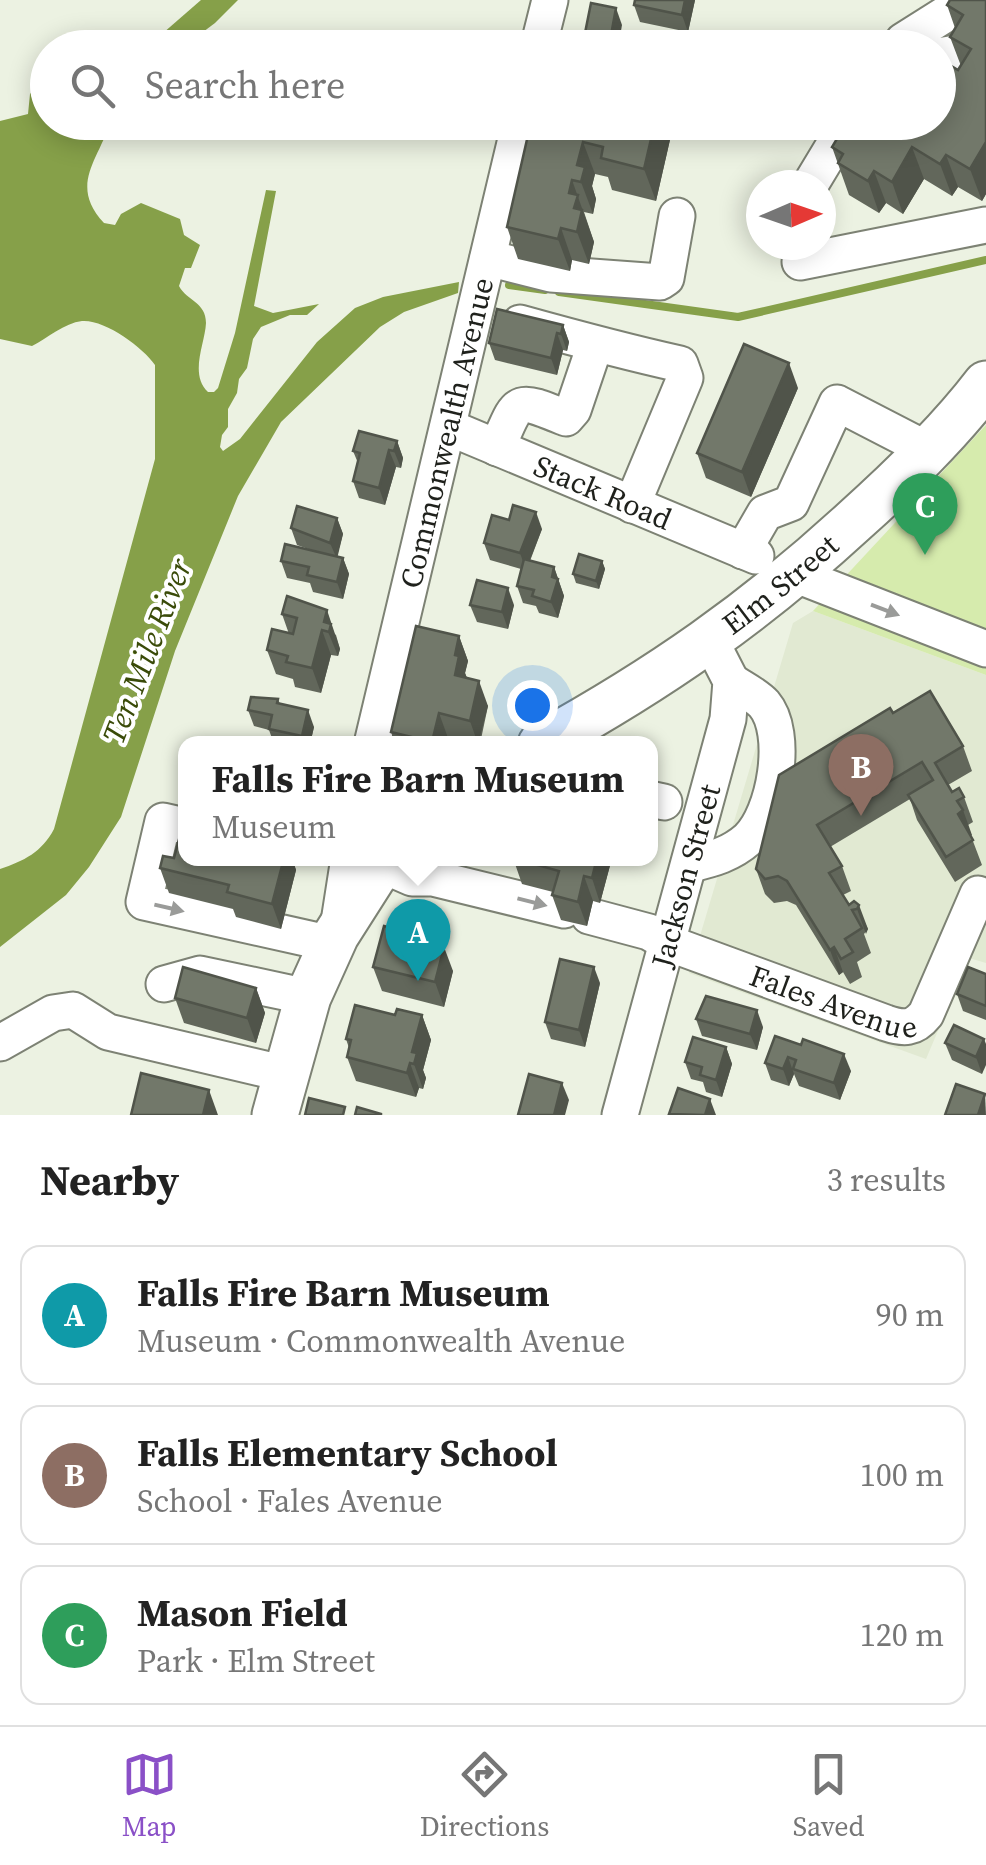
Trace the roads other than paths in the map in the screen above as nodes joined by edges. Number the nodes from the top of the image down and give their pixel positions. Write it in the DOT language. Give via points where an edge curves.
graph roads {
  1 [pos="550,0"];
  2 [pos="542,30"];
  3 [pos="516,140"];
  4 [pos="837,140"];
  5 [pos="819,170"];
  6 [pos="677,216"];
  7 [pos="986,224"];
  8 [pos="836,255"];
  9 [pos="488,258"];
  10 [pos="476,309"];
  11 [pos="595,345"];
  12 [pos="986,384"];
  13 [pos="566,418"];
  14 [pos="448,427"];
  15 [pos="497,448"];
  16 [pos="928,450"];
  17 [pos="546,469"];
  18 [pos="632,505"];
  19 [pos="764,560"];
  20 [pos="710,640"];
  21 [pos="986,649"];
  22 [pos="732,681"];
  23 [pos="374,736"];
  24 [pos="557,736"];
  25 [pos="178,824"];
  26 [pos="691,864"];
  27 [pos="358,866"];
  28 [pos="377,866"];
  29 [pos="447,868"];
  30 [pos="978,908"];
  31 [pos="334,940"];
  32 [pos="668,943"];
  33 [pos="164,984"];
  34 [pos="308,996"];
  35 [pos="0,1043"];
  36 [pos="281,1094"];
  37 [pos="620,1115"];
  1 -- 2 [label="street"];
  3 -- 9 [label="street, Commonwealth Avenue"];
  4 -- 5 [label="street"];
  6 -- 9 [label="street" via="660,282 550,274"];
  7 -- 8 [label="street"];
  9 -- 10 [label="street, Commonwealth Avenue"];
  10 -- 11 [label="street"];
  10 -- 14 [label="street, Commonwealth Avenue"];
  11 -- 13 [label="street"];
  11 -- 18 [label="street" via="684,370"];
  12 -- 16 [label="main road, Elm Street"];
  13 -- 15 [label="street" via="520,404"];
  13 -- 17 [label="street"];
  14 -- 15 [label="street, Stack Road"];
  14 -- 23 [label="street, Commonwealth Avenue"];
  15 -- 17 [label="street, Stack Road"];
  16 -- 19 [label="main road, Elm Street" via="896,483"];
  16 -- 19 [label="street" via="837,404 791,503 765,512"];
  17 -- 18 [label="street, Stack Road"];
  18 -- 19 [label="street, Stack Road"];
  19 -- 20 [label="main road, Elm Street"];
  19 -- 21 [label="street, Stack Road, one-way"];
  20 -- 22 [label="street"];
  20 -- 24 [label="main road, Elm Street"];
  22 -- 26 [label="street, Jackson Street"];
  22 -- 26 [label="street" via="765,705 776,736 776,776 753,835 734,851"];
  25 -- 31 [label="street, one-way" via="162,821 144,902"];
  26 -- 32 [label="street, Jackson Street"];
  27 -- 31 [label="main road"];
  28 -- 29 [label="street" via="412,878"];
  29 -- 32 [label="street, one-way"];
  30 -- 32 [label="street, Fales Avenue" via="926,1014 908,1028"];
  31 -- 34 [label="main road"];
  32 -- 37 [label="street, Jackson Street"];
  33 -- 34 [label="street" via="200,974"];
  34 -- 36 [label="main road"];
  35 -- 36 [label="street" via="73,1010 108,1032"];
}
